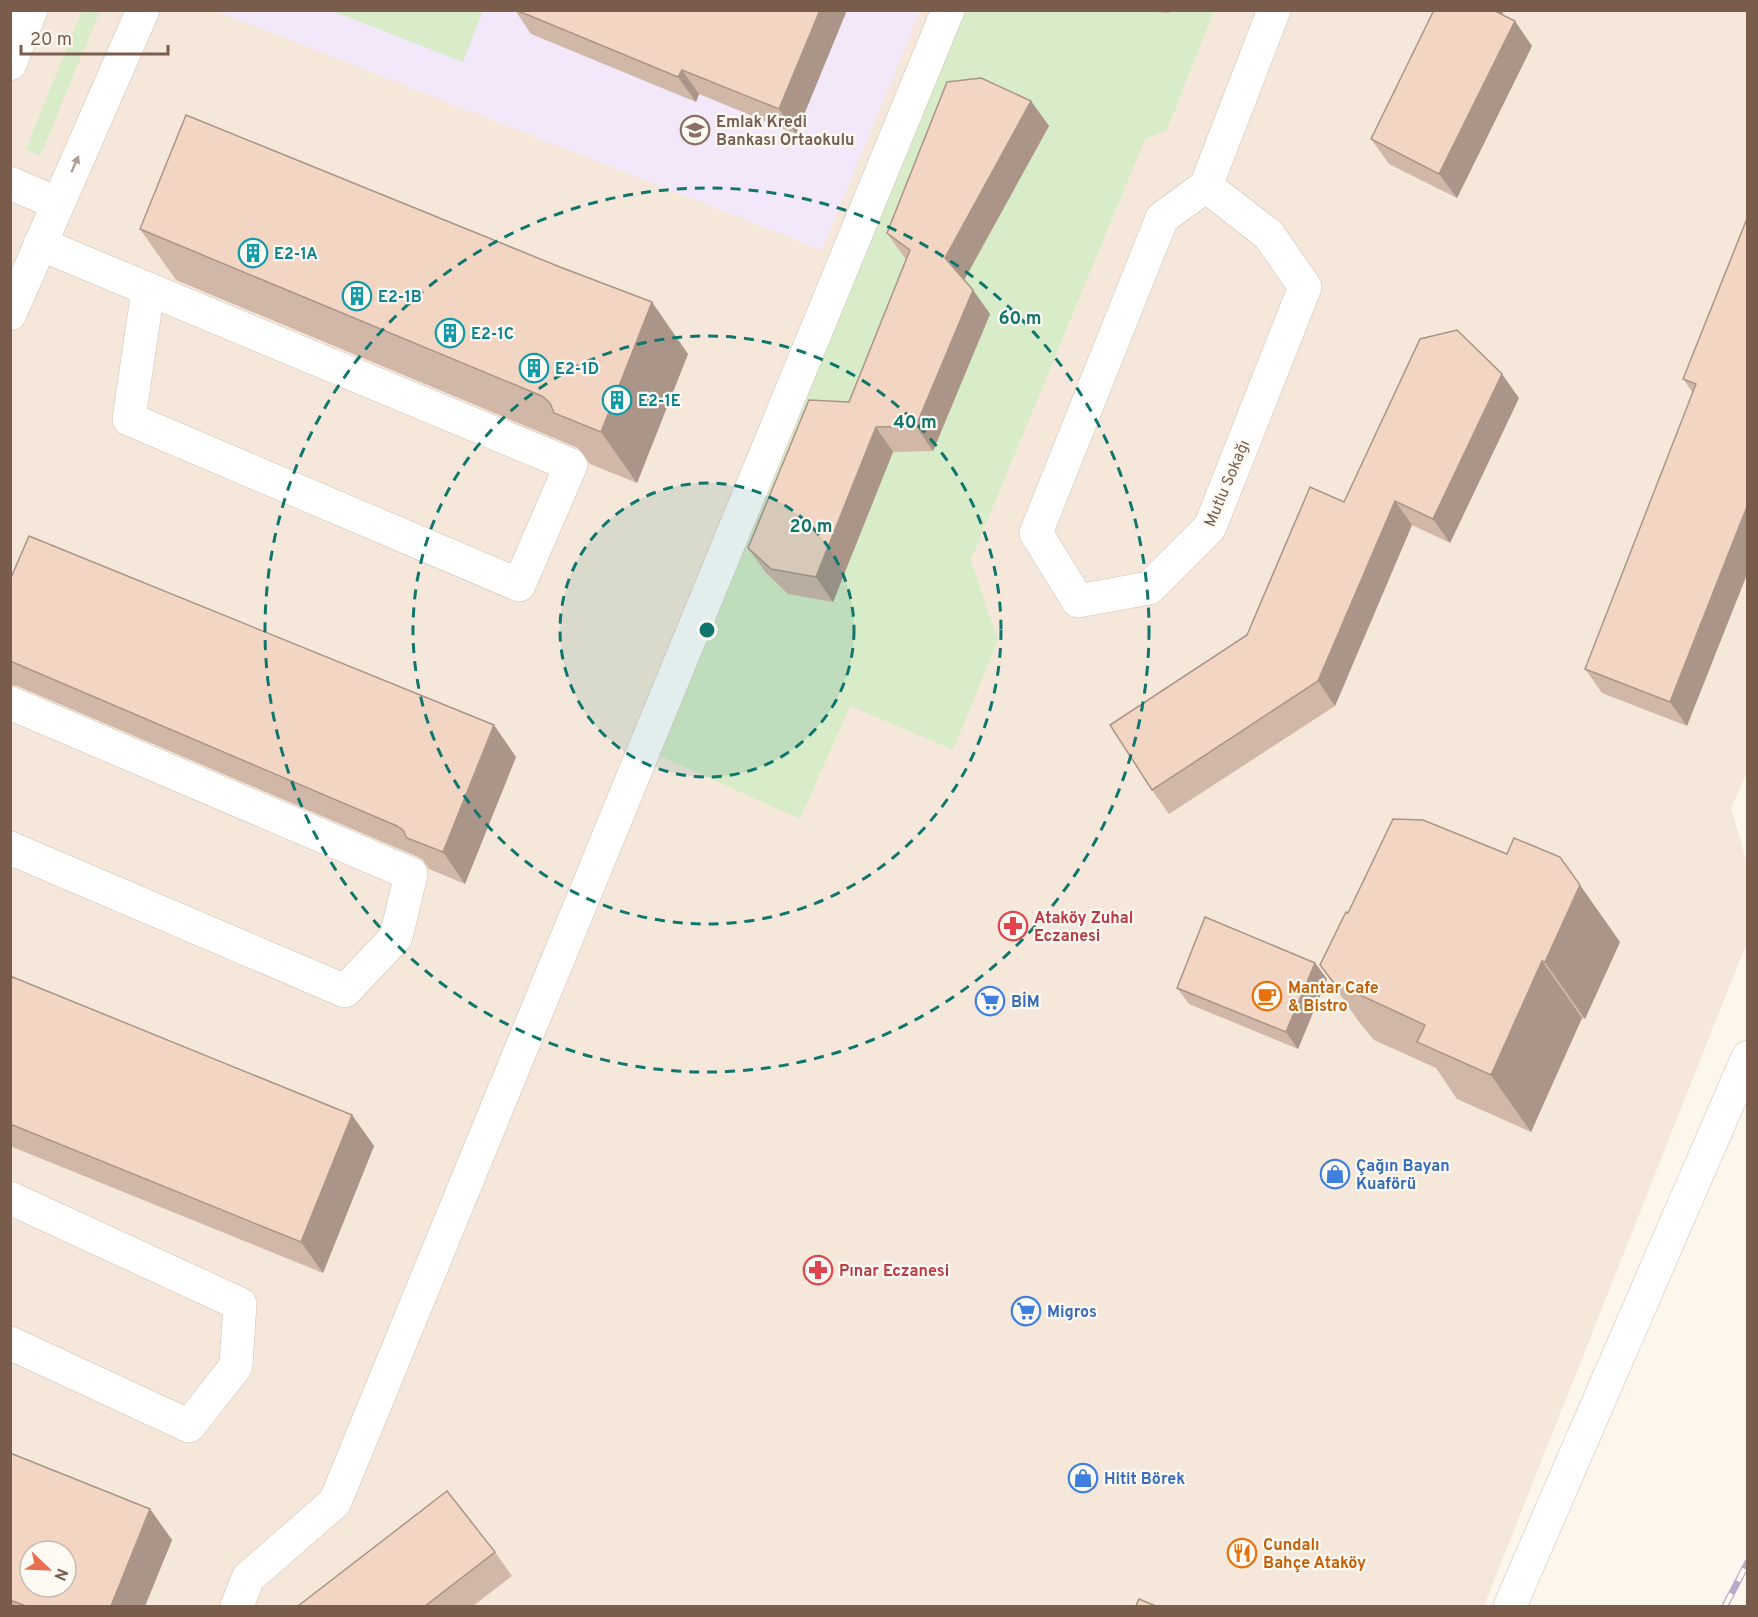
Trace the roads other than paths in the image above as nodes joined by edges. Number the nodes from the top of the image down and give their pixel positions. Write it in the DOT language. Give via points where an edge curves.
graph roads {
  1 [pos="31,10"];
  2 [pos="143,10"];
  3 [pos="948,10"];
  4 [pos="1274,10"];
  5 [pos="10,64"];
  6 [pos="10,183"];
  7 [pos="1206,186"];
  8 [pos="58,204"];
  9 [pos="40,244"];
  10 [pos="148,290"];
  11 [pos="10,314"];
  12 [pos="10,703"];
  13 [pos="10,848"];
  14 [pos="1748,1057"];
  15 [pos="10,1198"];
  16 [pos="10,1343"];
  17 [pos="237,1606"];
  18 [pos="1510,1606"];
  1 -- 5 [label="street"];
  8 -- 2 [label="street, one-way"];
  3 -- 17 [label="street" via="335,1502 248,1578"];
  4 -- 7 [label="street"];
  6 -- 8 [label="street"];
  7 -- 7 [label="street, Mutlu Sokağı" via="1269,235 1305,286 1210,527 1149,588 1078,602 1036,533 1162,218"];
  8 -- 9 [label="street"];
  9 -- 10 [label="street"];
  9 -- 11 [label="street"];
  10 -- 10 [label="street" via="129,419 519,585 571,465"];
  12 -- 13 [label="street" via="411,874 396,937 345,991"];
  14 -- 18 [label="street"];
  15 -- 16 [label="street" via="240,1304 236,1366 189,1426"];
}
